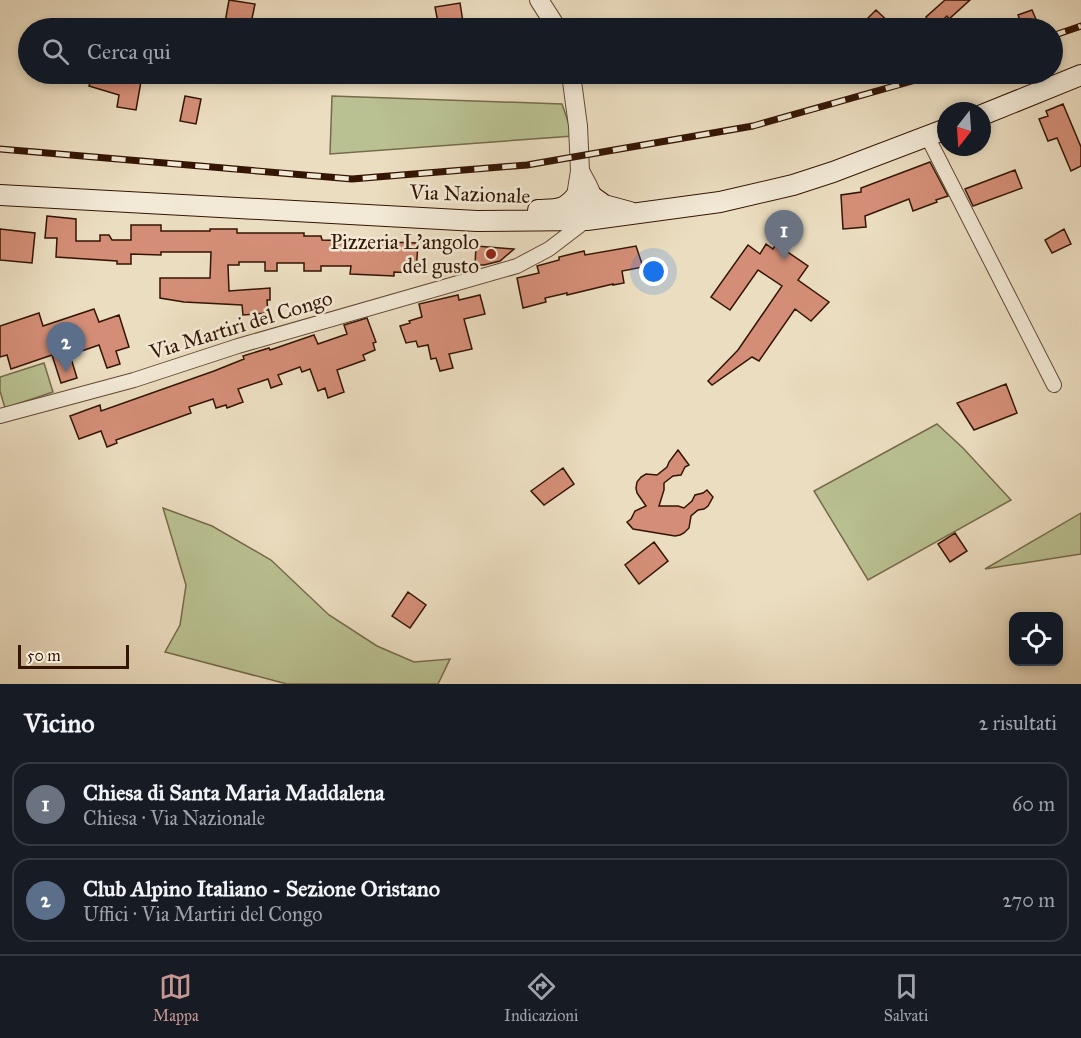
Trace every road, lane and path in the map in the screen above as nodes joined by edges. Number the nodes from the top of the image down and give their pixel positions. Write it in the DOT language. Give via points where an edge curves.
graph roads {
  1 [pos="539,0"];
  2 [pos="551,18"];
  3 [pos="1081,75"];
  4 [pos="1063,82"];
  5 [pos="572,84"];
  6 [pos="1059,84"];
  7 [pos="991,111"];
  8 [pos="937,132"];
  9 [pos="927,136"];
  10 [pos="0,195"];
  11 [pos="584,197"];
  12 [pos="638,214"];
  13 [pos="587,220"];
  14 [pos="477,221"];
  15 [pos="1054,385"];
  16 [pos="0,416"];
  1 -- 2 [label="street"];
  3 -- 4 [label="main road"];
  5 -- 11 [label="street"];
  6 -- 7 [label="main road"];
  8 -- 9 [label="main road, Via Nazionale"];
  9 -- 12 [label="main road, Via Nazionale" via="793,185 720,202"];
  9 -- 15 [label="street"];
  10 -- 14 [label="main road, Via Nazionale"];
  11 -- 12 [label="main road"];
  11 -- 13 [label="street" via="593,211"];
  11 -- 14 [label="main road" via="555,209 518,210"];
  12 -- 13 [label="main road, Via Nazionale"];
  13 -- 14 [label="main road, Via Nazionale"];
  13 -- 16 [label="street, Via Martiri del Congo" via="549,249 517,266"];
}
